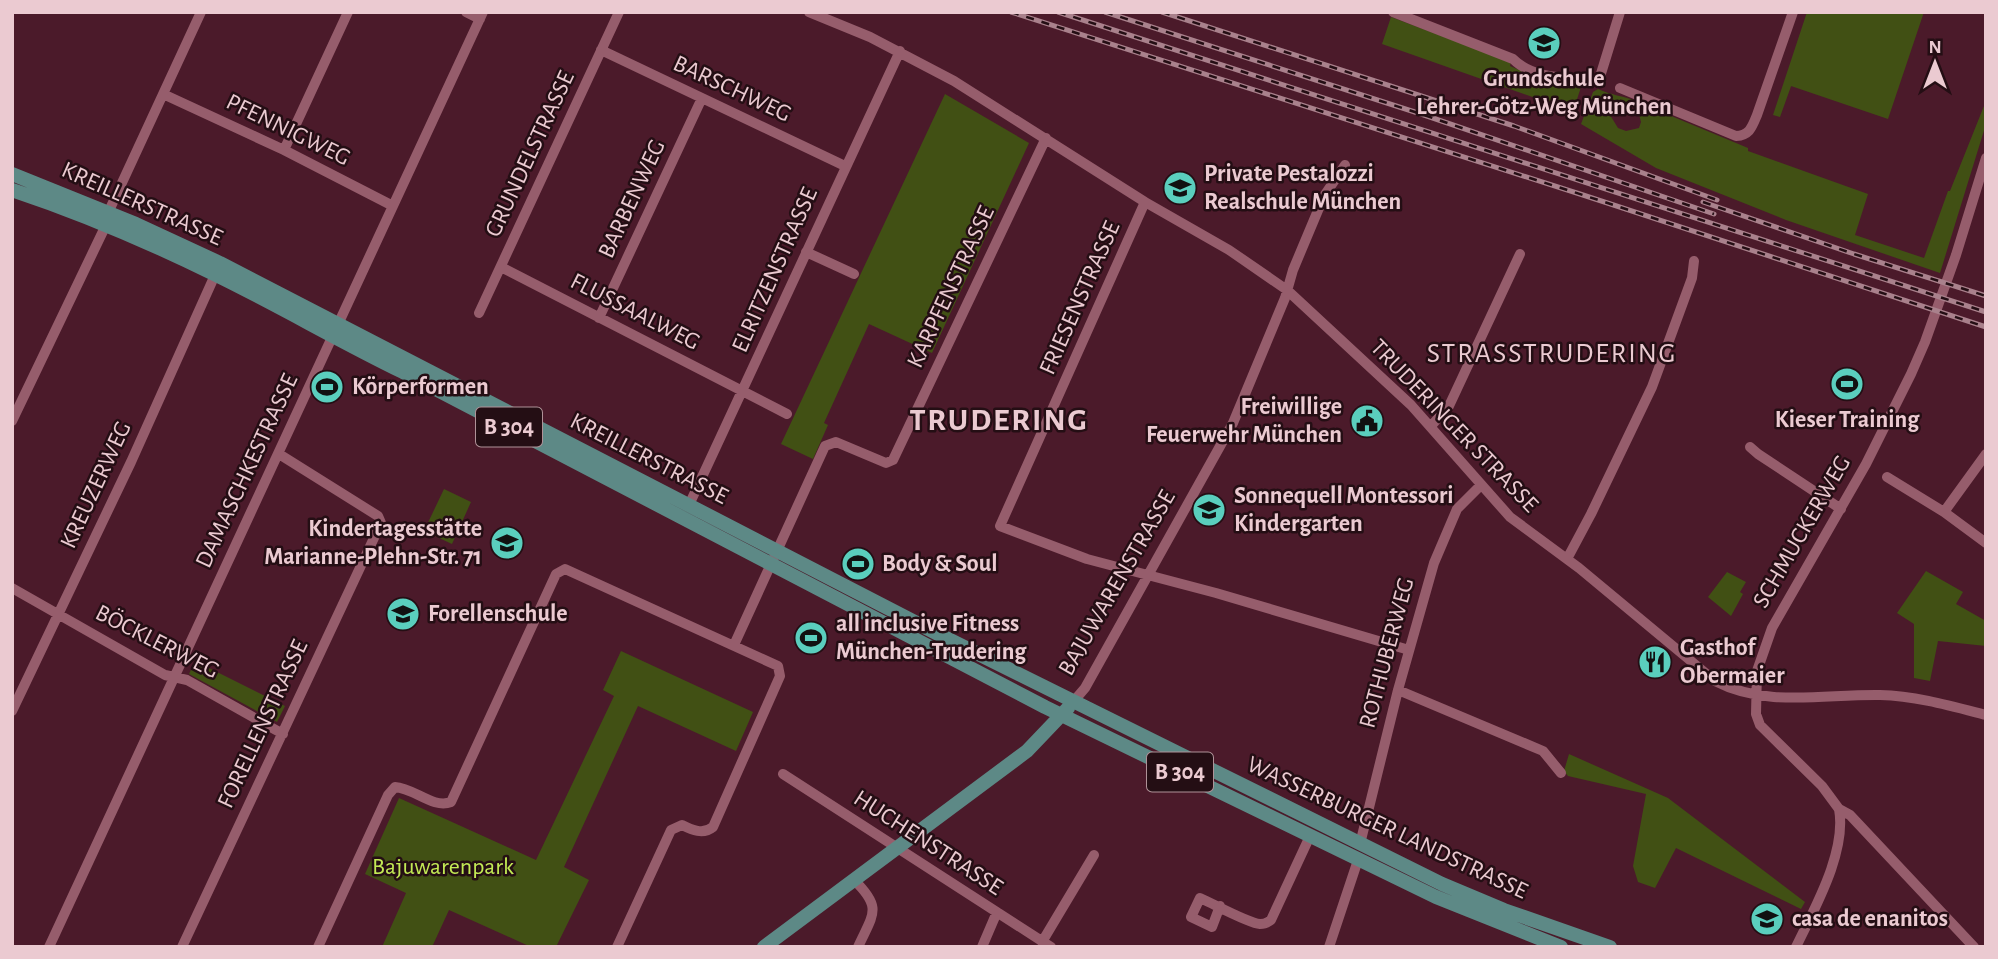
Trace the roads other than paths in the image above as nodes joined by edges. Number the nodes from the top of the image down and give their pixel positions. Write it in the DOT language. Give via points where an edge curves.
graph roads {
  1 [pos="201,12"];
  2 [pos="348,12"];
  3 [pos="466,12"];
  4 [pos="619,12"];
  5 [pos="809,12"];
  6 [pos="1393,12"];
  7 [pos="1620,12"];
  8 [pos="1793,12"];
  9 [pos="482,15"];
  10 [pos="601,50"];
  11 [pos="900,51"];
  12 [pos="1620,88"];
  13 [pos="163,94"];
  14 [pos="702,98"];
  15 [pos="1046,138"];
  16 [pos="284,150"];
  17 [pos="1986,158"];
  18 [pos="1345,165"];
  19 [pos="845,166"];
  20 [pos="12,174"];
  21 [pos="12,190"];
  22 [pos="1145,202"];
  23 [pos="393,206"];
  24 [pos="107,219"];
  25 [pos="806,252"];
  26 [pos="1520,254"];
  27 [pos="1694,261"];
  28 [pos="501,267"];
  29 [pos="854,274"];
  30 [pos="215,275"];
  31 [pos="1287,290"];
  32 [pos="479,313"];
  33 [pos="599,318"];
  34 [pos="339,323"];
  35 [pos="332,338"];
  36 [pos="743,391"];
  37 [pos="787,414"];
  38 [pos="12,421"];
  39 [pos="1431,426"];
  40 [pos="1750,447"];
  41 [pos="279,454"];
  42 [pos="1986,454"];
  43 [pos="1887,477"];
  44 [pos="1480,486"];
  45 [pos="689,505"];
  46 [pos="1841,509"];
  47 [pos="1944,512"];
  48 [pos="1986,543"];
  49 [pos="774,558"];
  50 [pos="1567,559"];
  51 [pos="1149,576"];
  52 [pos="12,587"];
  53 [pos="58,614"];
  54 [pos="734,645"];
  55 [pos="1409,650"];
  56 [pos="175,677"];
  57 [pos="1398,690"];
  58 [pos="1755,695"];
  59 [pos="1073,702"];
  60 [pos="12,711"];
  61 [pos="1062,715"];
  62 [pos="1986,715"];
  63 [pos="283,734"];
  64 [pos="1561,773"];
  65 [pos="783,774"];
  66 [pos="1839,809"];
  67 [pos="1310,836"];
  68 [pos="1360,844"];
  69 [pos="899,847"];
  70 [pos="1094,855"];
  71 [pos="1358,860"];
  72 [pos="854,880"];
  73 [pos="1220,906"];
  74 [pos="997,912"];
  75 [pos="1047,944"];
  76 [pos="49,947"];
  77 [pos="182,947"];
  78 [pos="318,947"];
  79 [pos="617,947"];
  80 [pos="764,947"];
  81 [pos="858,947"];
  82 [pos="982,947"];
  83 [pos="1329,947"];
  84 [pos="1561,947"];
  85 [pos="1610,947"];
  86 [pos="1796,947"];
  87 [pos="1974,947"];
  1 -- 13 [label="street"];
  2 -- 16 [label="street"];
  3 -- 9 [label="street"];
  4 -- 10 [label="street, GRUNDELSTRASSE"];
  5 -- 11 [label="street, TRUDERINGER STRASSE"];
  6 -- 7 [label="street" via="1513,59 1536,73 1599,80"];
  8 -- 12 [label="street" via="1758,115 1745,135 1737,136"];
  9 -- 23 [label="street, DAMASCHKESTRASSE"];
  10 -- 14 [label="street, BARSCHWEG"];
  10 -- 28 [label="street, GRUNDELSTRASSE"];
  11 -- 15 [label="street, TRUDERINGER STRASSE"];
  11 -- 19 [label="street, ELRITZENSTRASSE"];
  13 -- 16 [label="street, PFENNIGWEG"];
  13 -- 24 [label="street"];
  14 -- 19 [label="street, BARSCHWEG"];
  14 -- 33 [label="street, BARBENWEG"];
  15 -- 22 [label="street, TRUDERINGER STRASSE"];
  15 -- 49 [label="street, KARPFENSTRASSE" via="893,460 886,463 836,442 825,446"];
  16 -- 23 [label="street, PFENNIGWEG"];
  17 -- 46 [label="street, SCHMUCKERWEG" via="1925,342"];
  18 -- 31 [label="street, BAJUWARENSTRASSE" via="1324,196"];
  19 -- 25 [label="street, ELRITZENSTRASSE"];
  20 -- 24 [label="main road, KREILLERSTRASSE / B 304"];
  21 -- 24 [label="main road, KREILLERSTRASSE / B 304"];
  22 -- 31 [label="street, TRUDERINGER STRASSE" via="1226,248"];
  22 -- 51 [label="street, FRIESENSTRASSE" via="1000,526"];
  23 -- 34 [label="street, DAMASCHKESTRASSE"];
  24 -- 30 [label="main road, KREILLERSTRASSE / B 304"];
  24 -- 34 [label="main road, KREILLERSTRASSE / B 304" via="220,263"];
  24 -- 38 [label="street"];
  25 -- 29 [label="street"];
  25 -- 36 [label="street, ELRITZENSTRASSE"];
  26 -- 39 [label="street" via="1449,406"];
  27 -- 50 [label="street" via="1652,387"];
  28 -- 32 [label="street, GRUNDELSTRASSE"];
  28 -- 33 [label="street, FLUSSAALWEG"];
  30 -- 35 [label="main road, KREILLERSTRASSE / B 304"];
  30 -- 53 [label="street, KREUZERWEG"];
  31 -- 39 [label="street, TRUDERINGER STRASSE"];
  31 -- 51 [label="street, BAJUWARENSTRASSE" via="1233,423"];
  33 -- 36 [label="street, FLUSSAALWEG"];
  34 -- 35 [label="street, DAMASCHKESTRASSE"];
  34 -- 45 [label="main road, KREILLERSTRASSE / B 304"];
  35 -- 41 [label="street, DAMASCHKESTRASSE"];
  35 -- 49 [label="main road, KREILLERSTRASSE / B 304"];
  36 -- 37 [label="street, FLUSSAALWEG"];
  36 -- 45 [label="street, ELRITZENSTRASSE"];
  39 -- 44 [label="street, TRUDERINGER STRASSE"];
  40 -- 46 [label="street"];
  41 -- 56 [label="street, DAMASCHKESTRASSE"];
  41 -- 63 [label="street, FORELLENSTRASSE" via="380,519"];
  42 -- 47 [label="street"];
  43 -- 47 [label="street"];
  44 -- 50 [label="street, TRUDERINGER STRASSE" via="1521,527"];
  44 -- 55 [label="street, ROTHUBERWEG" via="1457,509 1443,539"];
  45 -- 49 [label="main road, KREILLERSTRASSE / B 304"];
  46 -- 58 [label="street, SCHMUCKERWEG" via="1764,645"];
  47 -- 48 [label="street"];
  49 -- 54 [label="street"];
  49 -- 59 [label="main road, KREILLERSTRASSE / B 304"];
  49 -- 61 [label="main road, KREILLERSTRASSE / B 304"];
  50 -- 58 [label="street, TRUDERINGER STRASSE" via="1704,673"];
  51 -- 55 [label="street"];
  51 -- 59 [label="street, BAJUWARENSTRASSE"];
  52 -- 53 [label="street, BÖCKLERWEG"];
  53 -- 56 [label="street, BÖCKLERWEG"];
  53 -- 60 [label="street, KREUZERWEG"];
  54 -- 78 [label="street" via="570,571 558,572 451,802 441,804 395,787"];
  54 -- 79 [label="street" via="778,666 780,676 713,827 700,832 682,825 671,830"];
  55 -- 57 [label="street, ROTHUBERWEG"];
  56 -- 63 [label="street, BÖCKLERWEG"];
  56 -- 76 [label="street, DAMASCHKESTRASSE"];
  57 -- 64 [label="street" via="1543,751"];
  57 -- 68 [label="street, ROTHUBERWEG"];
  58 -- 62 [label="street, TRUDERINGER STRASSE" via="1905,697"];
  58 -- 66 [label="street" via="1760,725"];
  59 -- 61 [label="main road, BAJUWARENSTRASSE"];
  59 -- 68 [label="main road, WASSERBURGER LANDSTRASSE / B 304"];
  61 -- 67 [label="main road, WASSERBURGER LANDSTRASSE / B 304"];
  61 -- 69 [label="main road, BAJUWARENSTRASSE" via="1027,751"];
  63 -- 77 [label="street, FORELLENSTRASSE"];
  65 -- 69 [label="street, HUCHENSTRASSE"];
  66 -- 86 [label="street" via="1840,835 1831,868"];
  66 -- 87 [label="street" via="1850,815"];
  67 -- 71 [label="main road, WASSERBURGER LANDSTRASSE / B 304"];
  67 -- 73 [label="street" via="1271,920 1258,924"];
  68 -- 85 [label="main road, WASSERBURGER LANDSTRASSE / B 304" via="1504,910"];
  69 -- 72 [label="main road, BAJUWARENSTRASSE"];
  69 -- 74 [label="street, HUCHENSTRASSE"];
  70 -- 75 [label="street"];
  71 -- 83 [label="street"];
  71 -- 84 [label="main road, WASSERBURGER LANDSTRASSE / B 304"];
  72 -- 80 [label="main road, BAJUWARENSTRASSE"];
  72 -- 81 [label="street" via="873,906"];
  74 -- 75 [label="street, HUCHENSTRASSE"];
  74 -- 82 [label="street"];
}
